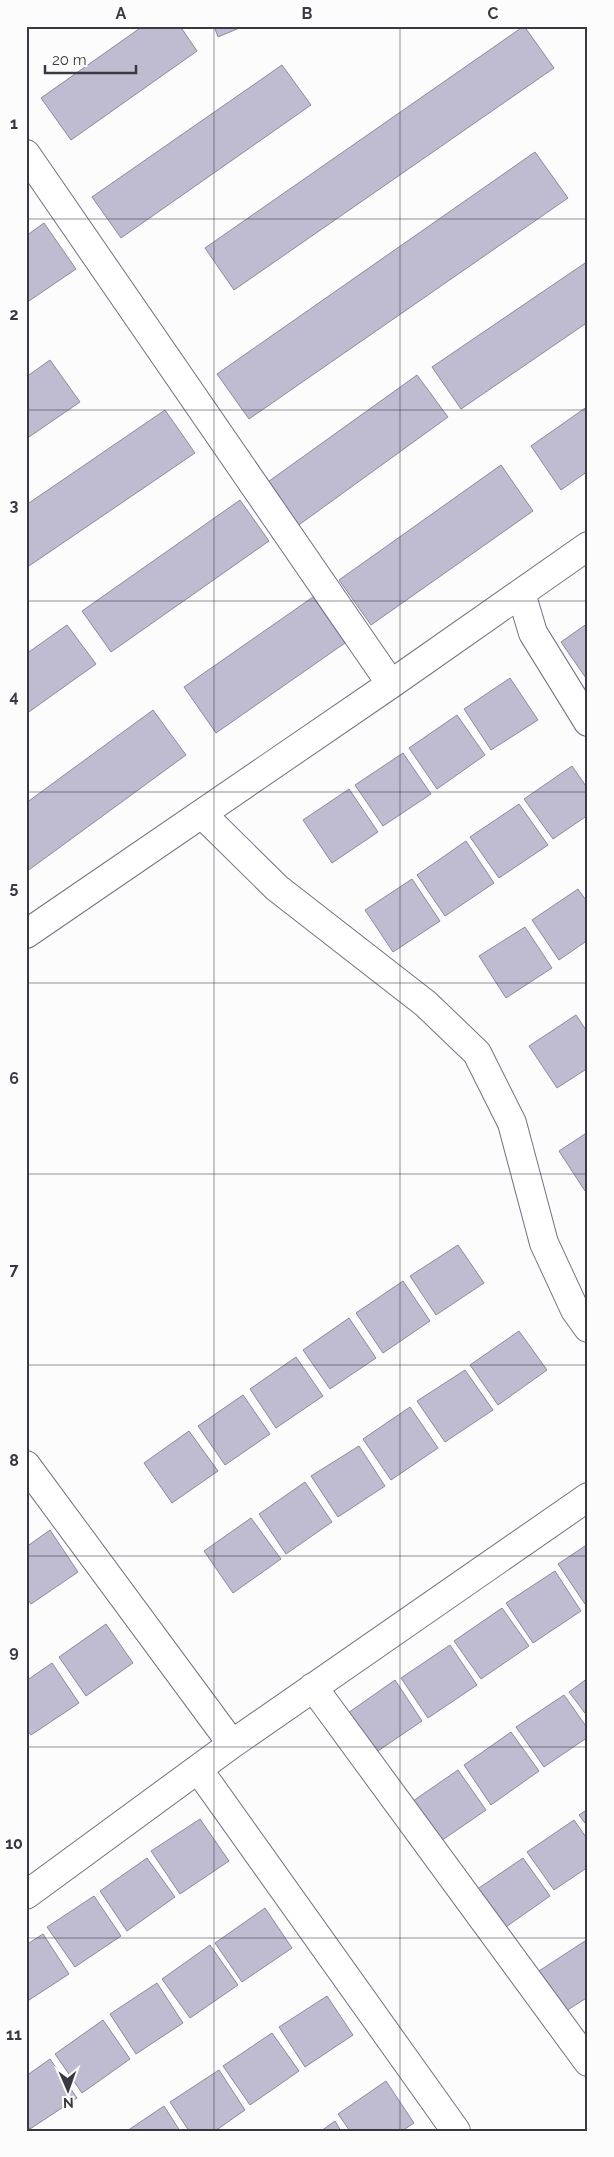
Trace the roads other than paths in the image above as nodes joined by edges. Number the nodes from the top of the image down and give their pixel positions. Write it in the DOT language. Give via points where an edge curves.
graph roads {
  1 [pos="26,154"];
  2 [pos="588,546"];
  3 [pos="521,593"];
  4 [pos="391,684"];
  5 [pos="588,722"];
  6 [pos="202,814"];
  7 [pos="26,934"];
  8 [pos="588,1328"];
  9 [pos="26,1465"];
  10 [pos="588,1497"];
  11 [pos="313,1687"];
  12 [pos="232,1744"];
  13 [pos="198,1769"];
  14 [pos="26,1896"];
  15 [pos="588,2062"];
  16 [pos="456,2131"];
  1 -- 4 [label="street"];
  2 -- 3 [label="street"];
  3 -- 4 [label="street"];
  3 -- 5 [label="street" via="532,634"];
  4 -- 6 [label="street"];
  6 -- 7 [label="street"];
  6 -- 8 [label="street" via="277,888 426,1004 477,1053 512,1123 544,1242 575,1310"];
  9 -- 12 [label="street"];
  10 -- 11 [label="street"];
  11 -- 12 [label="street"];
  11 -- 15 [label="street"];
  12 -- 13 [label="street"];
  13 -- 14 [label="street"];
  13 -- 16 [label="street"];
}
